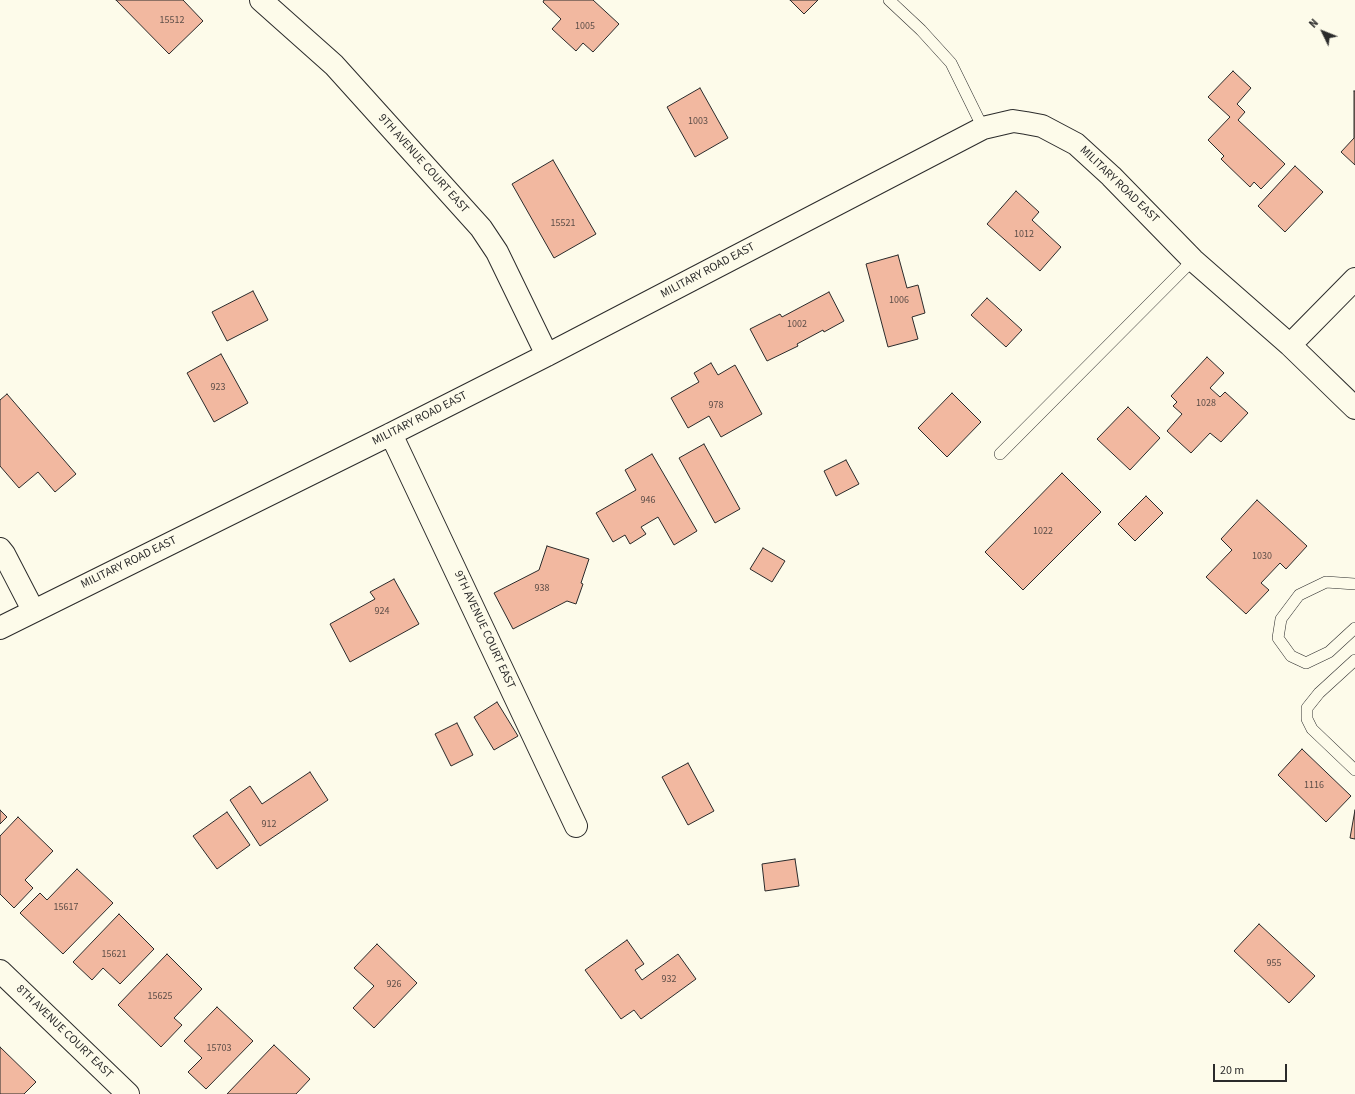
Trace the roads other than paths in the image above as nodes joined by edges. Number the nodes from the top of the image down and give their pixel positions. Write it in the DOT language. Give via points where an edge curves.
graph roads {
  1 [pos="261,0"];
  2 [pos="889,0"];
  3 [pos="983,128"];
  4 [pos="1193,260"];
  5 [pos="1355,279"];
  6 [pos="1290,345"];
  7 [pos="548,355"];
  8 [pos="1355,408"];
  9 [pos="391,434"];
  10 [pos="1000,454"];
  11 [pos="0,549"];
  12 [pos="1355,584"];
  13 [pos="33,610"];
  14 [pos="0,628"];
  15 [pos="1355,628"];
  16 [pos="1355,660"];
  17 [pos="1355,770"];
  18 [pos="576,826"];
  19 [pos="0,971"];
  20 [pos="128,1094"];
  1 -- 7 [label="street, 9TH AVENUE COURT EAST" via="334,65 481,228 497,252"];
  2 -- 3 [label="lane" via="951,63"];
  3 -- 4 [label="street, MILITARY ROAD EAST" via="1013,121 1026,122 1042,126 1076,144"];
  3 -- 7 [label="street, MILITARY ROAD EAST"];
  4 -- 6 [label="street, MILITARY ROAD EAST"];
  4 -- 10 [label="lane"];
  5 -- 6 [label="street"];
  6 -- 8 [label="street, MILITARY ROAD EAST"];
  7 -- 9 [label="street, MILITARY ROAD EAST"];
  9 -- 13 [label="street, MILITARY ROAD EAST"];
  9 -- 18 [label="street, 9TH AVENUE COURT EAST"];
  11 -- 13 [label="street"];
  12 -- 15 [label="lane" via="1326,582 1300,595 1281,619 1278,638 1291,656 1306,663 1329,652"];
  13 -- 14 [label="street, MILITARY ROAD EAST"];
  16 -- 17 [label="lane" via="1319,693 1307,708 1307,719 1312,729"];
  19 -- 20 [label="street, 8TH AVENUE COURT EAST"];
}
